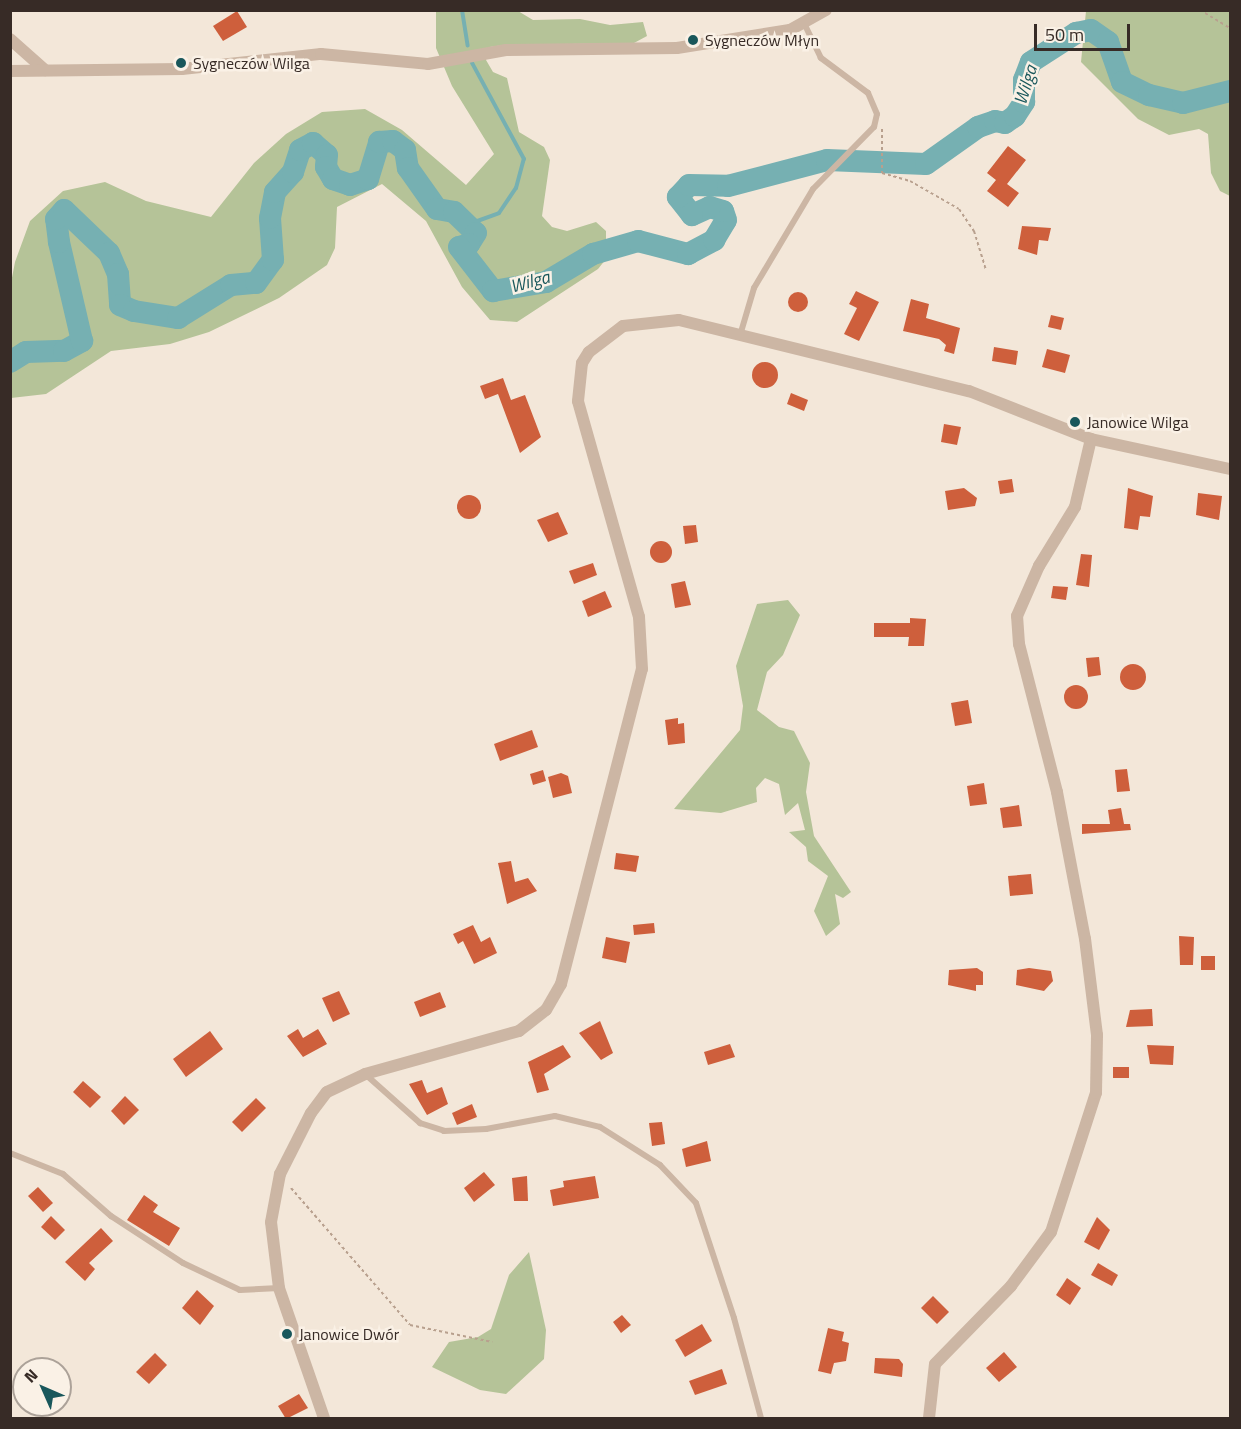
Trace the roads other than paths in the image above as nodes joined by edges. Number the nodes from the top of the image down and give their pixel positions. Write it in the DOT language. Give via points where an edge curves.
graph roads {
  1 [pos="826,10"];
  2 [pos="805,26"];
  3 [pos="10,39"];
  4 [pos="10,70"];
  5 [pos="45,70"];
  6 [pos="741,332"];
  7 [pos="1091,439"];
  8 [pos="1230,469"];
  9 [pos="365,1074"];
  10 [pos="10,1153"];
  11 [pos="279,1288"];
  12 [pos="324,1419"];
  13 [pos="761,1419"];
  14 [pos="929,1419"];
  1 -- 2 [label="street"];
  2 -- 5 [label="street" via="677,48 506,50 428,64 321,54 182,69"];
  2 -- 6 [label="lane" via="821,58 868,93 877,114 874,127 813,189 754,288"];
  3 -- 5 [label="street"];
  4 -- 5 [label="street"];
  6 -- 7 [label="street" via="969,391"];
  6 -- 9 [label="street" via="679,320 646,321 623,326 604,339 582,363 578,401 643,645 642,669 561,984 546,1010 519,1031"];
  7 -- 8 [label="street"];
  7 -- 14 [label="street" via="1075,507 1039,566 1017,616 1019,645 1054,780 1085,939 1097,1035 1096,1093 1051,1232 1011,1286 935,1364"];
  9 -- 11 [label="street" via="327,1092 311,1113 280,1174 271,1222"];
  9 -- 13 [label="lane" via="420,1123 444,1131 486,1129 555,1116 600,1127 660,1165 696,1203 734,1318"];
  10 -- 11 [label="lane" via="63,1174 111,1216 183,1263 240,1290"];
  11 -- 12 [label="street"];
}
